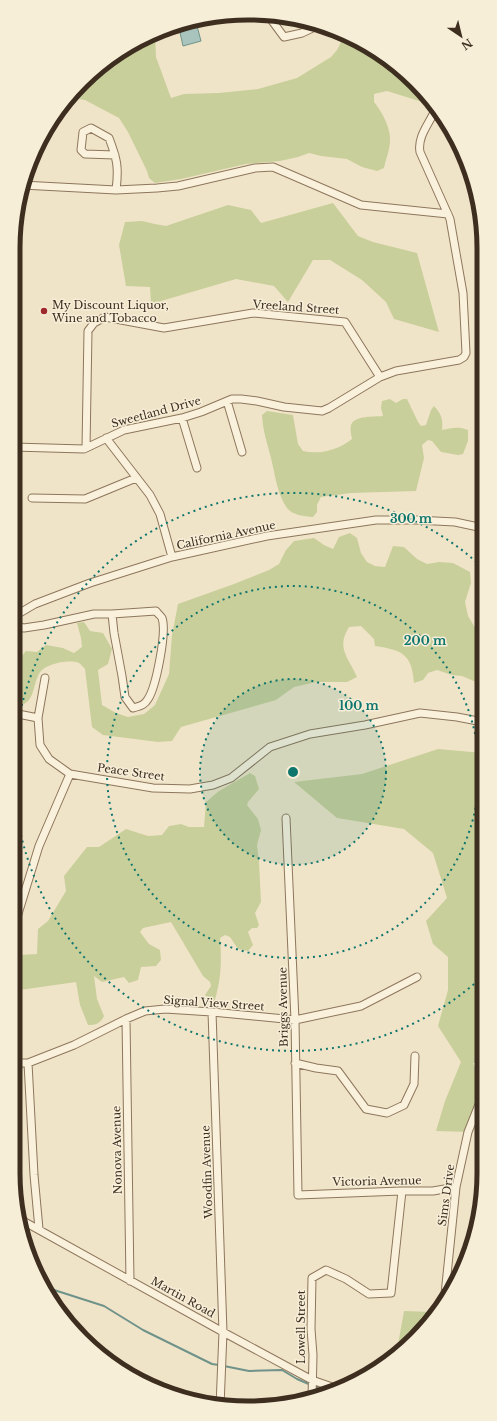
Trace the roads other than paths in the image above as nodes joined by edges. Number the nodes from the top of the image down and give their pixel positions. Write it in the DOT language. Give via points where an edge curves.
graph roads {
  1 [pos="272,21"];
  2 [pos="311,29"];
  3 [pos="433,114"];
  4 [pos="115,155"];
  5 [pos="29,185"];
  6 [pos="116,190"];
  7 [pos="448,214"];
  8 [pos="380,377"];
  9 [pos="227,401"];
  10 [pos="182,418"];
  11 [pos="106,438"];
  12 [pos="20,446"];
  13 [pos="86,448"];
  14 [pos="242,452"];
  15 [pos="197,468"];
  16 [pos="136,478"];
  17 [pos="32,498"];
  18 [pos="477,527"];
  19 [pos="172,558"];
  20 [pos="20,614"];
  21 [pos="112,614"];
  22 [pos="20,627"];
  23 [pos="45,678"];
  24 [pos="20,714"];
  25 [pos="38,718"];
  26 [pos="477,721"];
  27 [pos="70,774"];
  28 [pos="286,818"];
  29 [pos="20,908"];
  30 [pos="417,977"];
  31 [pos="212,1012"];
  32 [pos="126,1019"];
  33 [pos="295,1020"];
  34 [pos="415,1056"];
  35 [pos="20,1063"];
  36 [pos="28,1063"];
  37 [pos="295,1063"];
  38 [pos="477,1110"];
  39 [pos="456,1187"];
  40 [pos="402,1191"];
  41 [pos="298,1195"];
  42 [pos="25,1222"];
  43 [pos="39,1229"];
  44 [pos="130,1281"];
  45 [pos="446,1287"];
  46 [pos="223,1332"];
  47 [pos="312,1380"];
  48 [pos="330,1386"];
  49 [pos="312,1392"];
  50 [pos="220,1399"];
  1 -- 2 [label="street" via="284,37"];
  3 -- 7 [label="street, Sweetland Drive" via="421,136 419,147"];
  4 -- 4 [label="street" via="109,138 90,128 83,132 81,150 85,154"];
  4 -- 6 [label="street" via="118,171"];
  5 -- 6 [label="street"];
  6 -- 7 [label="street" via="178,186 255,168 273,167 361,205"];
  7 -- 8 [label="street, Sweetland Drive" via="463,293 466,353 459,360 396,371"];
  8 -- 9 [label="street, Sweetland Drive" via="322,412 241,399"];
  8 -- 13 [label="street, Vreeland Street" via="345,322 253,313 164,328 105,317 94,322 88,330"];
  9 -- 10 [label="street, Sweetland Drive"];
  9 -- 14 [label="street"];
  10 -- 11 [label="street, Sweetland Drive" via="124,430"];
  10 -- 15 [label="street"];
  11 -- 13 [label="street, Sweetland Drive"];
  11 -- 16 [label="street"];
  12 -- 13 [label="street, Sweetland Drive"];
  16 -- 17 [label="street" via="85,500"];
  16 -- 19 [label="street" via="150,495 160,514"];
  18 -- 19 [label="street, California Avenue" via="455,522 376,520 267,536"];
  19 -- 20 [label="street, California Avenue" via="64,592"];
  21 -- 21 [label="street" via="125,697 133,708 142,706 149,699 160,660 162,617 156,612"];
  21 -- 22 [label="street" via="94,614"];
  23 -- 25 [label="street, Peace Street"];
  24 -- 25 [label="street"];
  25 -- 27 [label="street, Peace Street" via="40,745 49,759"];
  26 -- 27 [label="street, Peace Street" via="420,713 310,734 270,747 231,778 214,785 190,789 153,788"];
  27 -- 29 [label="street" via="39,846"];
  28 -- 33 [label="street, Briggs Avenue"];
  30 -- 33 [label="street, Signal View Street" via="361,1006"];
  31 -- 32 [label="street, Signal View Street" via="165,1009 145,1011"];
  31 -- 33 [label="street, Signal View Street"];
  31 -- 46 [label="street, Woodfin Avenue"];
  32 -- 36 [label="street, Signal View Street"];
  32 -- 44 [label="street, Nonova Avenue"];
  33 -- 37 [label="street, Briggs Avenue"];
  34 -- 37 [label="street" via="414,1084 404,1106 387,1112 366,1108 338,1070"];
  35 -- 36 [label="street, Signal View Street"];
  36 -- 43 [label="street"];
  37 -- 41 [label="street, Briggs Avenue"];
  38 -- 39 [label="street, Sims Drive" via="468,1132"];
  39 -- 40 [label="street, Victoria Avenue" via="434,1191"];
  39 -- 45 [label="street, Sims Drive"];
  40 -- 41 [label="street, Victoria Avenue"];
  40 -- 47 [label="street, Lowell Street" via="391,1294 369,1294 326,1270 312,1278"];
  42 -- 43 [label="street, Martin Road"];
  43 -- 44 [label="street, Martin Road"];
  44 -- 46 [label="street, Martin Road"];
  46 -- 47 [label="street, Martin Road"];
  46 -- 50 [label="street, Woodfin Avenue"];
  47 -- 48 [label="street, Martin Road"];
  47 -- 49 [label="street, Lowell Street"];
}
